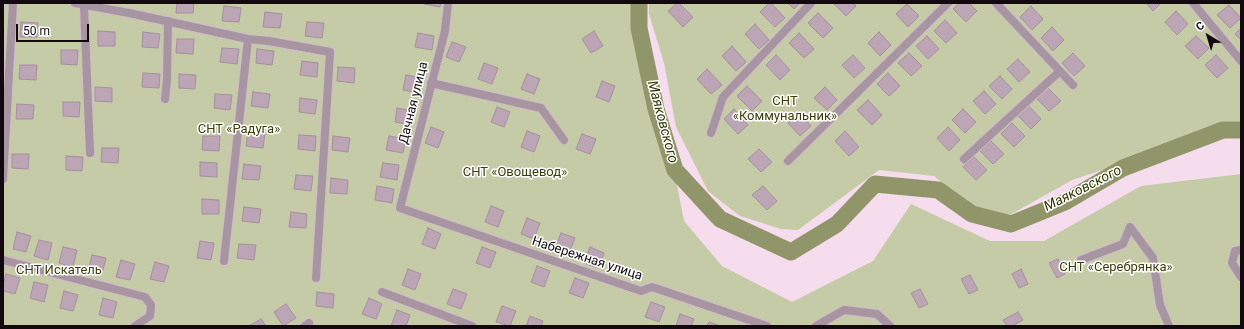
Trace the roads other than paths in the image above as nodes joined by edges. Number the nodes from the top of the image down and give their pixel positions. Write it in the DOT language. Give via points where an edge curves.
graph roads {
  1 [pos="13,3"];
  2 [pos="74,3"];
  3 [pos="448,3"];
  4 [pos="811,3"];
  5 [pos="948,3"];
  6 [pos="996,3"];
  7 [pos="1193,3"];
  8 [pos="84,6"];
  9 [pos="168,21"];
  10 [pos="248,39"];
  11 [pos="1241,61"];
  12 [pos="1060,71"];
  13 [pos="431,83"];
  14 [pos="1073,85"];
  15 [pos="165,99"];
  16 [pos="711,133"];
  17 [pos="564,140"];
  18 [pos="90,153"];
  19 [pos="964,159"];
  20 [pos="788,161"];
  21 [pos="3,179"];
  22 [pos="400,208"];
  23 [pos="1241,250"];
  24 [pos="3,260"];
  25 [pos="1081,260"];
  26 [pos="224,261"];
  27 [pos="1241,277"];
  28 [pos="316,278"];
  29 [pos="382,292"];
  30 [pos="135,326"];
  31 [pos="472,326"];
  32 [pos="767,326"];
  33 [pos="816,326"];
  34 [pos="890,326"];
  35 [pos="1169,326"];
  1 -- 21 [label="street"];
  2 -- 8 [label="street"];
  3 -- 13 [label="street, Дачная улица" via="445,31"];
  4 -- 16 [label="street" via="723,98"];
  5 -- 20 [label="street"];
  6 -- 12 [label="street"];
  7 -- 11 [label="street"];
  8 -- 9 [label="street"];
  8 -- 18 [label="street"];
  9 -- 10 [label="street"];
  9 -- 15 [label="street"];
  10 -- 26 [label="street"];
  10 -- 28 [label="street" via="255,38 330,52"];
  12 -- 14 [label="street"];
  12 -- 19 [label="street"];
  13 -- 17 [label="street" via="542,108"];
  13 -- 22 [label="street, Дачная улица"];
  22 -- 32 [label="street, Набережная улица" via="642,291 652,287"];
  23 -- 27 [label="street" via="1235,251 1232,263"];
  24 -- 30 [label="street" via="144,297 151,305 150,316"];
  25 -- 35 [label="street" via="1123,244 1130,227 1153,258 1160,305"];
  29 -- 31 [label="street"];
  33 -- 34 [label="street" via="844,310 877,314"];
}
